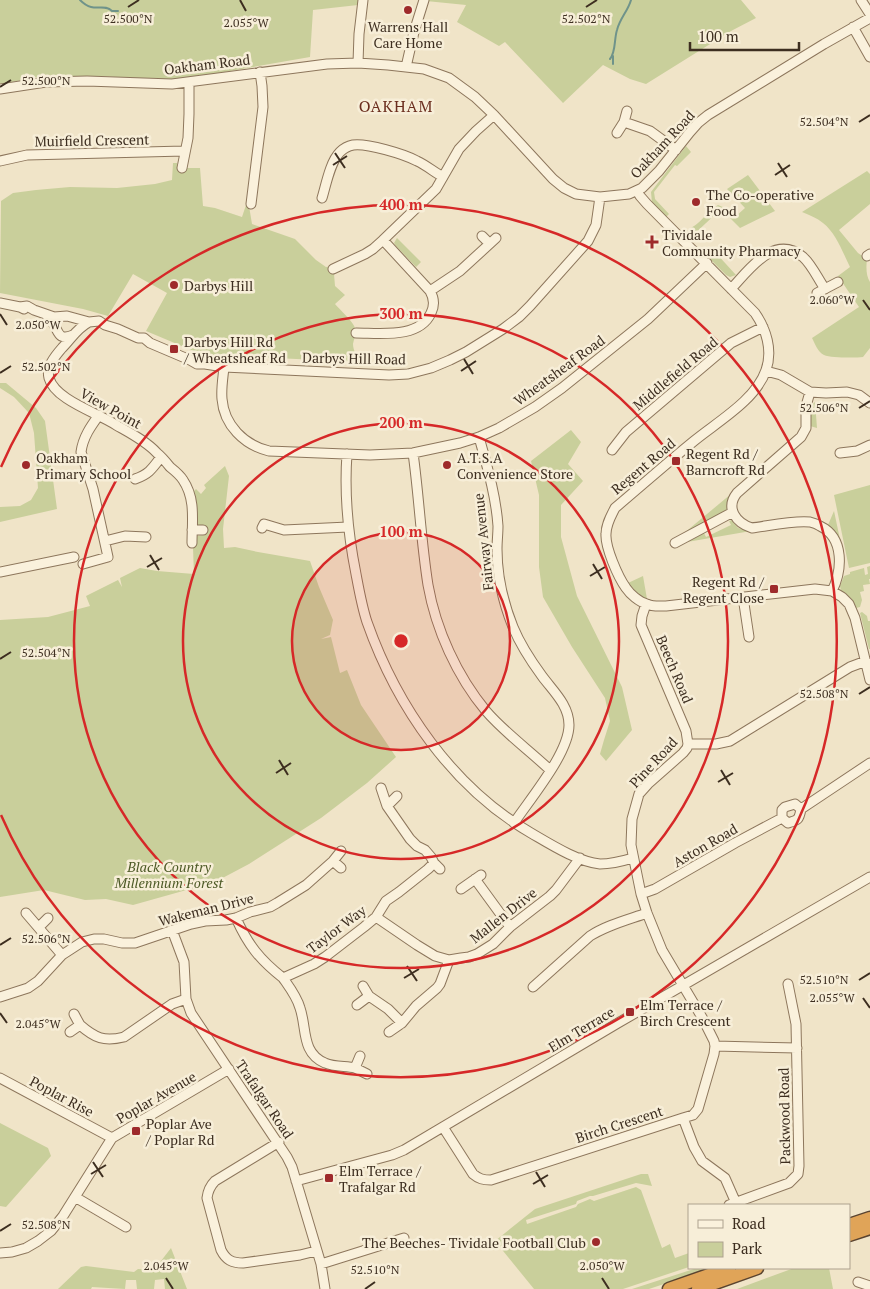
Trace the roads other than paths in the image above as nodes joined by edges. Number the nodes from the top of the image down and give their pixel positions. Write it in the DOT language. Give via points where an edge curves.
graph roads {
  1 [pos="363,0"];
  2 [pos="424,0"];
  3 [pos="861,0"];
  4 [pos="870,16"];
  5 [pos="853,27"];
  6 [pos="870,57"];
  7 [pos="358,63"];
  8 [pos="406,67"];
  9 [pos="260,72"];
  10 [pos="189,82"];
  11 [pos="0,89"];
  12 [pos="627,111"];
  13 [pos="494,116"];
  14 [pos="624,122"];
  15 [pos="617,133"];
  16 [pos="676,150"];
  17 [pos="184,152"];
  18 [pos="0,161"];
  19 [pos="182,168"];
  20 [pos="443,178"];
  21 [pos="637,191"];
  22 [pos="335,192"];
  23 [pos="600,197"];
  24 [pos="250,204"];
  25 [pos="482,236"];
  26 [pos="383,240"];
  27 [pos="706,263"];
  28 [pos="333,269"];
  29 [pos="838,282"];
  30 [pos="731,289"];
  31 [pos="430,291"];
  32 [pos="0,303"];
  33 [pos="46,315"];
  34 [pos="67,316"];
  35 [pos="91,322"];
  36 [pos="763,327"];
  37 [pos="58,332"];
  38 [pos="75,333"];
  39 [pos="356,333"];
  40 [pos="57,353"];
  41 [pos="224,367"];
  42 [pos="766,371"];
  43 [pos="810,392"];
  44 [pos="870,403"];
  45 [pos="99,415"];
  46 [pos="479,437"];
  47 [pos="870,445"];
  48 [pos="612,450"];
  49 [pos="413,453"];
  50 [pos="840,453"];
  51 [pos="346,454"];
  52 [pos="161,457"];
  53 [pos="134,479"];
  54 [pos="733,512"];
  55 [pos="263,524"];
  56 [pos="348,527"];
  57 [pos="192,530"];
  58 [pos="203,530"];
  59 [pos="146,537"];
  60 [pos="105,541"];
  61 [pos="192,543"];
  62 [pos="675,543"];
  63 [pos="74,557"];
  64 [pos="84,564"];
  65 [pos="0,572"];
  66 [pos="832,591"];
  67 [pos="743,596"];
  68 [pos="646,604"];
  69 [pos="749,637"];
  70 [pos="866,660"];
  71 [pos="870,680"];
  72 [pos="688,744"];
  73 [pos="870,763"];
  74 [pos="550,770"];
  75 [pos="381,788"];
  76 [pos="397,796"];
  77 [pos="386,806"];
  78 [pos="514,823"];
  79 [pos="341,851"];
  80 [pos="580,858"];
  81 [pos="634,858"];
  82 [pos="333,861"];
  83 [pos="341,868"];
  84 [pos="870,877"];
  85 [pos="461,889"];
  86 [pos="641,894"];
  87 [pos="26,913"];
  88 [pos="647,913"];
  89 [pos="376,917"];
  90 [pos="48,918"];
  91 [pos="236,918"];
  92 [pos="39,927"];
  93 [pos="510,927"];
  94 [pos="172,930"];
  95 [pos="62,955"];
  96 [pos="449,960"];
  97 [pos="282,978"];
  98 [pos="788,984"];
  99 [pos="363,986"];
  100 [pos="533,986"];
  101 [pos="683,986"];
  102 [pos="369,996"];
  103 [pos="0,997"];
  104 [pos="186,999"];
  105 [pos="357,1005"];
  106 [pos="74,1014"];
  107 [pos="402,1023"];
  108 [pos="80,1025"];
  109 [pos="70,1032"];
  110 [pos="389,1032"];
  111 [pos="715,1046"];
  112 [pos="797,1048"];
  113 [pos="360,1056"];
  114 [pos="356,1068"];
  115 [pos="229,1069"];
  116 [pos="366,1074"];
  117 [pos="0,1078"];
  118 [pos="683,1118"];
  119 [pos="443,1127"];
  120 [pos="112,1138"];
  121 [pos="279,1142"];
  122 [pos="296,1181"];
  123 [pos="75,1197"];
  124 [pos="733,1204"];
  125 [pos="870,1218"];
  126 [pos="850,1225"];
  127 [pos="126,1227"];
  128 [pos="870,1228"];
  129 [pos="850,1235"];
  130 [pos="404,1238"];
  131 [pos="316,1251"];
  132 [pos="0,1253"];
  133 [pos="321,1264"];
  134 [pos="726,1269"];
  135 [pos="753,1269"];
  136 [pos="858,1282"];
  137 [pos="870,1286"];
  138 [pos="325,1289"];
  139 [pos="669,1289"];
  140 [pos="698,1289"];
  1 -- 7 [label="street"];
  2 -- 8 [label="street"];
  3 -- 4 [label="street"];
  4 -- 5 [label="street, Oakham Road"];
  5 -- 6 [label="street"];
  5 -- 16 [label="street, Oakham Road" via="722,105 698,123"];
  7 -- 8 [label="street, Oakham Road"];
  7 -- 9 [label="street, Oakham Road"];
  8 -- 13 [label="street, Oakham Road" via="449,78"];
  9 -- 10 [label="street, Oakham Road"];
  9 -- 24 [label="street" via="262,107"];
  10 -- 11 [label="street, Oakham Road" via="46,82"];
  10 -- 17 [label="street" via="190,114"];
  12 -- 14 [label="street"];
  13 -- 20 [label="street" via="459,149"];
  13 -- 23 [label="street, Oakham Road" via="564,188 576,194"];
  14 -- 15 [label="street"];
  14 -- 16 [label="street" via="650,131"];
  16 -- 21 [label="street, Oakham Road" via="648,184"];
  17 -- 18 [label="street, Muirfield Crescent" via="27,155"];
  17 -- 19 [label="street"];
  20 -- 22 [label="street" via="416,160 360,144 352,145 338,154 323,194"];
  20 -- 26 [label="street" via="436,189"];
  21 -- 23 [label="street, Oakham Road"];
  21 -- 27 [label="street, Regent Road"];
  23 -- 41 [label="street, Darbys Hill Road" via="596,225 588,241 530,306 503,329 450,360 408,374 389,375"];
  25 -- 31 [label="street" via="493,240 460,271"];
  26 -- 28 [label="street" via="365,254"];
  26 -- 31 [label="street"];
  27 -- 30 [label="street, Regent Road"];
  27 -- 46 [label="street, Wheatsheaf Road" via="648,318 562,388 535,407"];
  29 -- 30 [label="street" via="822,291 804,259 780,248 763,257"];
  30 -- 36 [label="street, Regent Road" via="755,313"];
  31 -- 39 [label="street" via="433,309 422,325 405,332"];
  32 -- 33 [label="street, Darbys Hill Road" via="27,306"];
  33 -- 34 [label="street, Darbys Hill Road"];
  33 -- 37 [label="street"];
  34 -- 35 [label="street, Darbys Hill Road"];
  34 -- 37 [label="street" via="58,320"];
  34 -- 38 [label="street" via="76,321 78,328"];
  35 -- 38 [label="street" via="82,325"];
  35 -- 41 [label="street, Darbys Hill Road" via="198,364"];
  36 -- 42 [label="street, Regent Road" via="769,349"];
  36 -- 48 [label="street, Middlefield Road" via="730,343 626,432"];
  37 -- 38 [label="street" via="66,337"];
  37 -- 40 [label="street, View Point"];
  38 -- 40 [label="street, View Point"];
  40 -- 45 [label="street, View Point" via="49,372 56,391"];
  41 -- 51 [label="street, Wheatsheaf Road" via="222,400 226,416 242,438 268,451"];
  42 -- 43 [label="street"];
  42 -- 68 [label="street, Regent Road" via="744,402 615,508 606,531 606,543 625,588"];
  43 -- 44 [label="street" via="847,392"];
  43 -- 54 [label="street" via="806,428 801,437 737,493 731,503"];
  45 -- 52 [label="street, View Point" via="145,443"];
  45 -- 60 [label="street" via="89,429 81,452"];
  46 -- 49 [label="street, Wheatsheaf Road"];
  46 -- 74 [label="street, Fairway Avenue" via="495,503 503,598 523,645 568,714 569,732"];
  47 -- 50 [label="street"];
  49 -- 51 [label="street, Wheatsheaf Road"];
  49 -- 74 [label="street" via="428,586 445,642 487,712"];
  51 -- 56 [label="street"];
  52 -- 53 [label="street" via="145,476"];
  52 -- 57 [label="street, View Point" via="189,490"];
  54 -- 62 [label="street"];
  54 -- 66 [label="street" via="739,522 752,528 802,522 812,522 825,528 839,551 838,573"];
  55 -- 56 [label="street" via="284,530"];
  56 -- 78 [label="street" via="367,622 401,695 421,729 448,763 473,790"];
  57 -- 58 [label="street"];
  57 -- 61 [label="street, View Point"];
  59 -- 60 [label="street" via="125,536"];
  60 -- 64 [label="street" via="108,557"];
  63 -- 65 [label="street"];
  66 -- 67 [label="street" via="816,588"];
  66 -- 70 [label="street" via="849,604"];
  67 -- 68 [label="street" via="666,606"];
  67 -- 69 [label="street"];
  68 -- 72 [label="street, Beech Road" via="641,625 686,731"];
  70 -- 71 [label="street"];
  70 -- 72 [label="street, Pine Road" via="730,742"];
  72 -- 81 [label="street, Pine Road" via="683,753 639,794 632,819"];
  73 -- 86 [label="street, Aston Road" via="801,809 797,821 788,823 782,818"];
  74 -- 78 [label="street, Fairway Avenue"];
  75 -- 77 [label="street, Taylor Way"];
  76 -- 77 [label="street"];
  77 -- 89 [label="street, Taylor Way" via="410,839 425,850 437,866 386,901"];
  78 -- 80 [label="street"];
  79 -- 82 [label="street, Wakeman Drive"];
  80 -- 81 [label="street" via="600,864"];
  80 -- 93 [label="street, Mallen Drive" via="556,890"];
  81 -- 86 [label="street, Pine Road"];
  82 -- 83 [label="street"];
  82 -- 91 [label="street, Wakeman Drive" via="278,903"];
  84 -- 101 [label="street, Elm Terrace"];
  85 -- 93 [label="street" via="478,877"];
  86 -- 88 [label="street, Pine Road"];
  87 -- 92 [label="street"];
  88 -- 100 [label="street" via="610,925 590,936"];
  88 -- 101 [label="street, Pine Road" via="662,950"];
  89 -- 96 [label="street" via="435,956"];
  89 -- 97 [label="street, Taylor Way" via="325,957"];
  90 -- 92 [label="street"];
  91 -- 94 [label="street, Wakeman Drive" via="205,921"];
  91 -- 97 [label="street" via="257,954"];
  92 -- 95 [label="street"];
  93 -- 96 [label="street, Mallen Drive" via="477,954"];
  94 -- 95 [label="street, Wakeman Drive" via="135,943 94,939 82,942"];
  94 -- 104 [label="street, Trafalgar Road" via="184,962"];
  95 -- 103 [label="street, Wakeman Drive" via="28,988"];
  96 -- 107 [label="street" via="440,984"];
  97 -- 114 [label="street" via="297,1000 303,1017 305,1040 312,1054 324,1063"];
  98 -- 112 [label="street, Packwood Road"];
  99 -- 102 [label="street"];
  101 -- 111 [label="street"];
  101 -- 119 [label="street, Elm Terrace"];
  102 -- 105 [label="street"];
  102 -- 107 [label="street"];
  104 -- 108 [label="street" via="172,1004 124,1037 116,1039 99,1038"];
  104 -- 115 [label="street, Trafalgar Road" via="191,1013"];
  106 -- 108 [label="street"];
  107 -- 110 [label="street"];
  108 -- 109 [label="street"];
  111 -- 112 [label="street, Packwood Road"];
  111 -- 118 [label="street, Birch Crescent" via="698,1109"];
  112 -- 124 [label="street, Packwood Road" via="798,1174 789,1184"];
  113 -- 114 [label="street"];
  114 -- 116 [label="street"];
  115 -- 120 [label="street, Poplar Avenue"];
  115 -- 121 [label="street, Trafalgar Road"];
  117 -- 120 [label="street, Poplar Rise"];
  118 -- 119 [label="street, Birch Crescent" via="492,1180 473,1174"];
  118 -- 124 [label="street, Packwood Road" via="702,1160 725,1178"];
  119 -- 122 [label="street, Elm Terrace" via="392,1155"];
  120 -- 123 [label="street, Poplar Avenue"];
  121 -- 122 [label="street, Trafalgar Road"];
  121 -- 131 [label="street" via="215,1181 208,1190 207,1198 221,1250 234,1263"];
  122 -- 131 [label="street, Trafalgar Road"];
  123 -- 127 [label="street"];
  123 -- 132 [label="street, Poplar Avenue" via="51,1231 38,1241 26,1248"];
  125 -- 126 [label="highway"];
  128 -- 129 [label="highway"];
  130 -- 133 [label="street"];
  131 -- 133 [label="street, Trafalgar Road"];
  133 -- 138 [label="street, Trafalgar Road"];
  134 -- 139 [label="highway"];
  135 -- 140 [label="highway"];
  136 -- 137 [label="street"];
}
